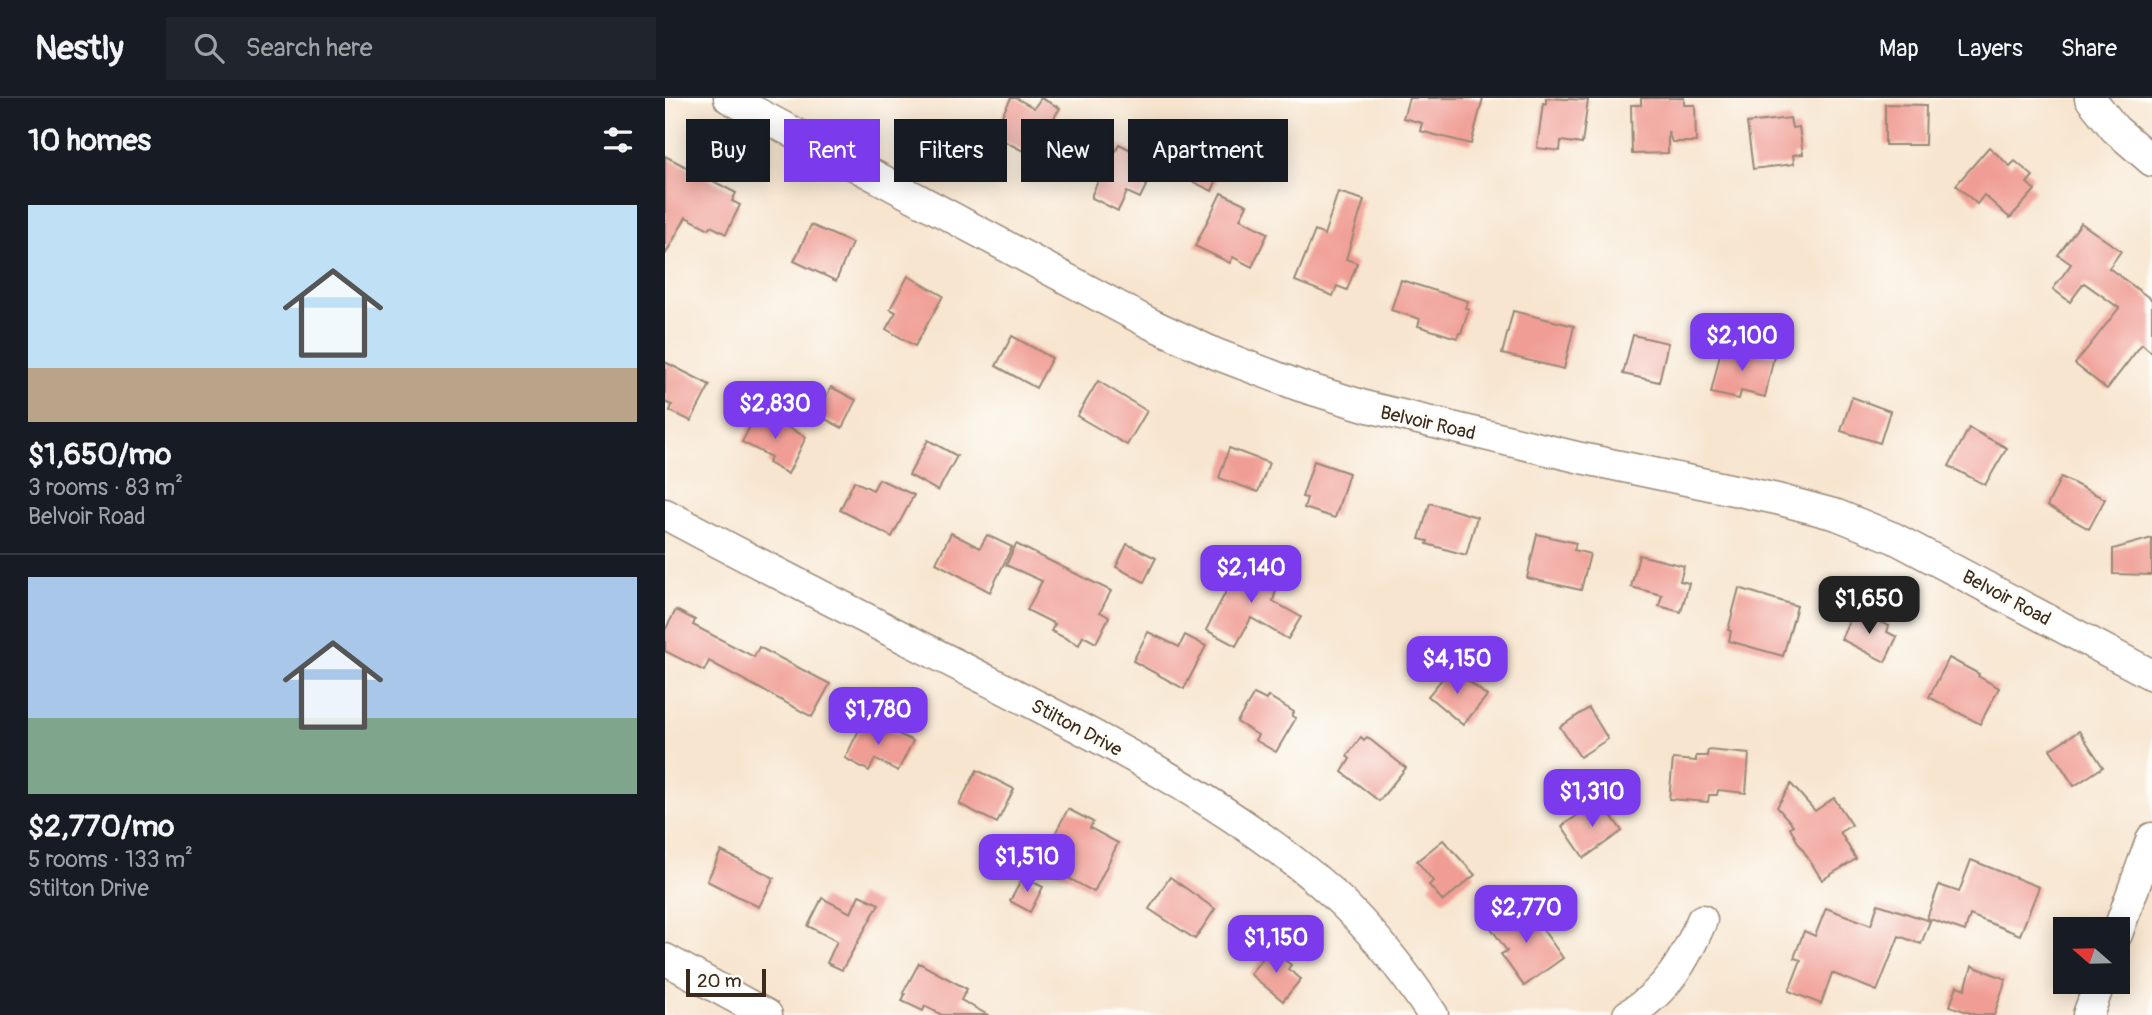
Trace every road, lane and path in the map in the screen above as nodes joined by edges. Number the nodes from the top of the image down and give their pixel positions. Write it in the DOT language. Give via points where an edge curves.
graph roads {
  1 [pos="729,98"];
  2 [pos="2089,98"];
  3 [pos="2152,161"];
  4 [pos="665,514"];
  5 [pos="2152,675"];
  6 [pos="2152,838"];
  7 [pos="2123,917"];
  8 [pos="1702,920"];
  9 [pos="665,959"];
  10 [pos="2096,994"];
  11 [pos="767,1015"];
  12 [pos="1433,1015"];
  13 [pos="1628,1015"];
  14 [pos="2088,1015"];
  1 -- 5 [label="street, Belvoir Road" via="1151,324 1216,354 1369,407 1837,515 1894,538"];
  2 -- 3 [label="street" via="2115,129"];
  4 -- 12 [label="street, Stilton Drive" via="1113,745 1232,818 1334,895 1378,942"];
  6 -- 7 [label="street"];
  8 -- 13 [label="street" via="1669,981 1650,1002"];
  9 -- 11 [label="street"];
  10 -- 14 [label="street"];
}
